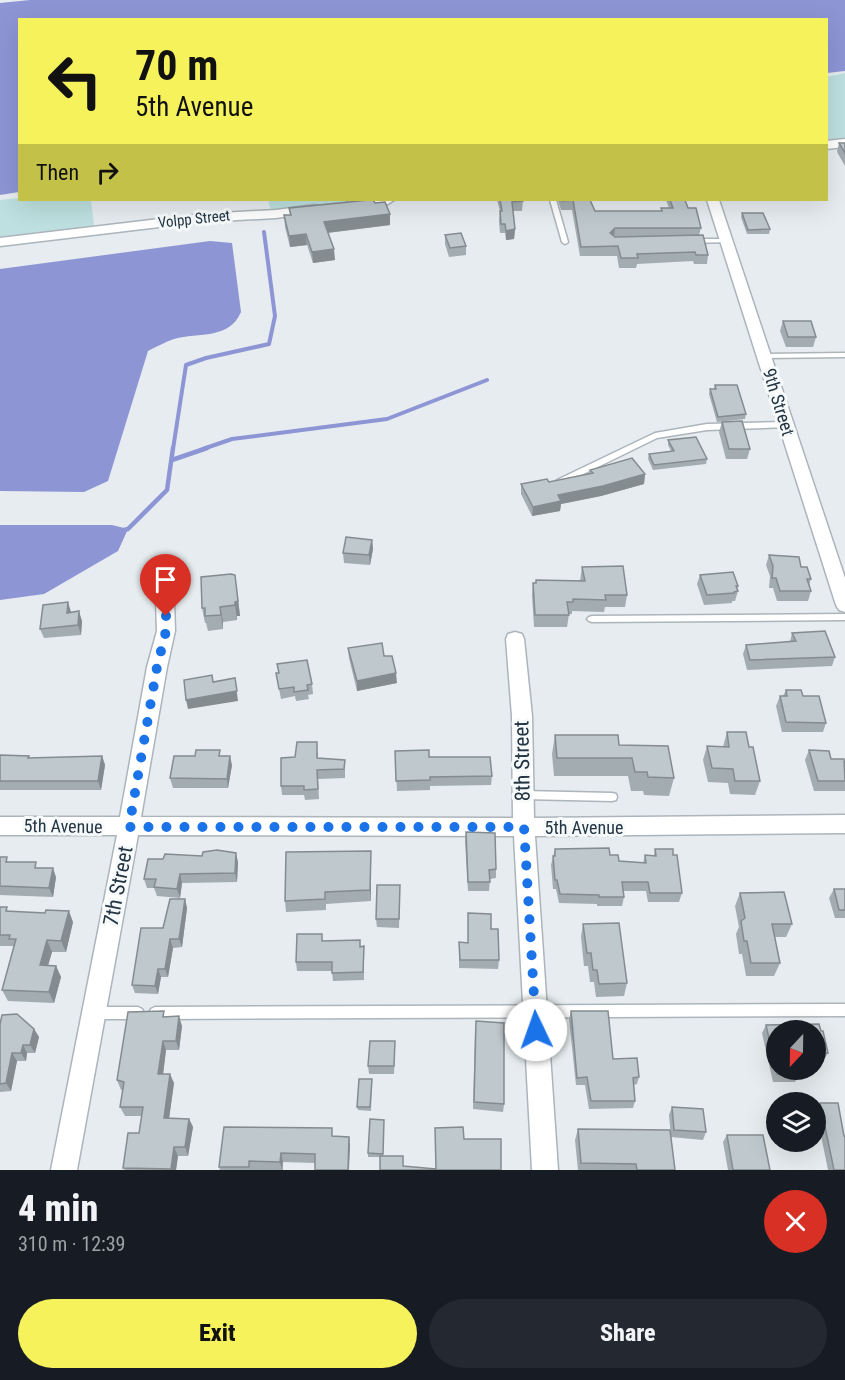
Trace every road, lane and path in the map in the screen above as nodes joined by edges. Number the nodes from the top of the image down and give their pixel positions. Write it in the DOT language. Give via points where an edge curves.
graph roads {
  1 [pos="845,143"];
  2 [pos="828,145"];
  3 [pos="380,201"];
  4 [pos="553,201"];
  5 [pos="713,201"];
  6 [pos="684,241"];
  7 [pos="727,241"];
  8 [pos="0,242"];
  9 [pos="565,242"];
  10 [pos="845,355"];
  11 [pos="765,356"];
  12 [pos="786,425"];
  13 [pos="560,482"];
  14 [pos="165,602"];
  15 [pos="845,605"];
  16 [pos="845,616"];
  17 [pos="592,619"];
  18 [pos="515,639"];
  19 [pos="523,795"];
  20 [pos="612,796"];
  21 [pos="845,824"];
  22 [pos="0,826"];
  23 [pos="129,827"];
  24 [pos="524,827"];
  25 [pos="535,1010"];
  26 [pos="845,1010"];
  27 [pos="95,1013"];
  28 [pos="64,1170"];
  29 [pos="545,1170"];
  1 -- 2 [label="street"];
  3 -- 8 [label="street, Volpp Street"];
  4 -- 9 [label="lane"];
  5 -- 7 [label="street, 9th Street"];
  6 -- 7 [label="lane"];
  7 -- 11 [label="street, 9th Street"];
  10 -- 11 [label="lane"];
  11 -- 12 [label="street, 9th Street"];
  12 -- 13 [label="lane" via="707,427 665,434"];
  12 -- 15 [label="street, 9th Street"];
  14 -- 23 [label="street, 7th Street" via="166,631"];
  16 -- 17 [label="lane"];
  18 -- 19 [label="street, 8th Street" via="522,716"];
  19 -- 20 [label="lane"];
  19 -- 24 [label="street, 8th Street"];
  21 -- 24 [label="street, 5th Avenue"];
  22 -- 23 [label="street, 5th Avenue"];
  23 -- 24 [label="street, 5th Avenue"];
  23 -- 27 [label="street, 7th Street"];
  24 -- 25 [label="street, 8th Street"];
  25 -- 26 [label="lane"];
  25 -- 27 [label="lane"];
  25 -- 29 [label="street, 8th Street"];
  27 -- 28 [label="street, 7th Street"];
}
